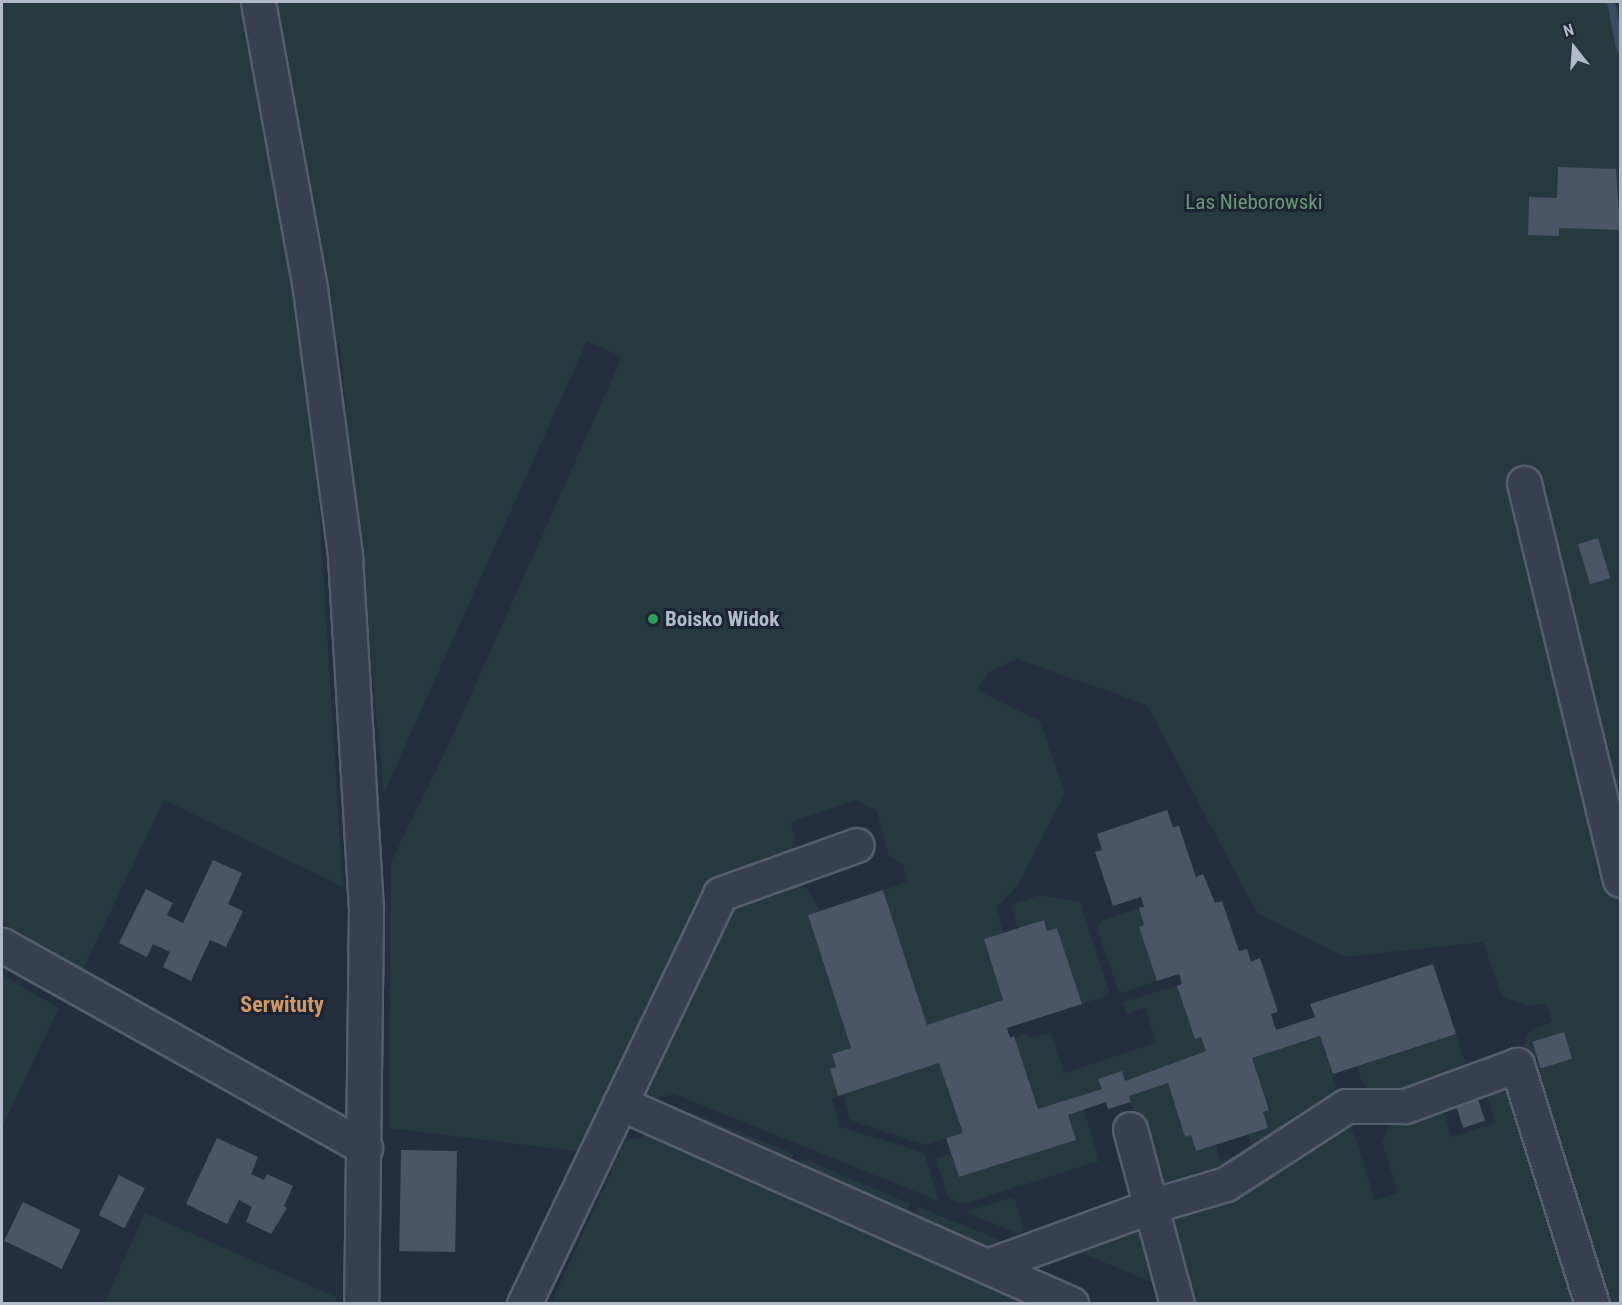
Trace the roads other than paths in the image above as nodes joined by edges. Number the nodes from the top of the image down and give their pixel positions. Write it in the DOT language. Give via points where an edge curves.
graph roads {
  1 [pos="258,2"];
  2 [pos="1524,483"];
  3 [pos="858,845"];
  4 [pos="1620,880"];
  5 [pos="2,945"];
  6 [pos="620,1103"];
  7 [pos="1130,1129"];
  8 [pos="365,1148"];
  9 [pos="1151,1206"];
  10 [pos="990,1265"];
  11 [pos="362,1304"];
  12 [pos="524,1304"];
  13 [pos="1071,1304"];
  14 [pos="1177,1304"];
  15 [pos="1592,1304"];
  1 -- 8 [label="street" via="310,289 345,555 366,910"];
  2 -- 4 [label="street"];
  3 -- 6 [label="street" via="720,894"];
  5 -- 8 [label="street"];
  6 -- 10 [label="street"];
  6 -- 12 [label="street"];
  7 -- 9 [label="street"];
  8 -- 11 [label="street"];
  9 -- 10 [label="street"];
  9 -- 14 [label="street"];
  9 -- 15 [label="street" via="1226,1184 1346,1106 1405,1106 1517,1065"];
  10 -- 13 [label="street"];
}
